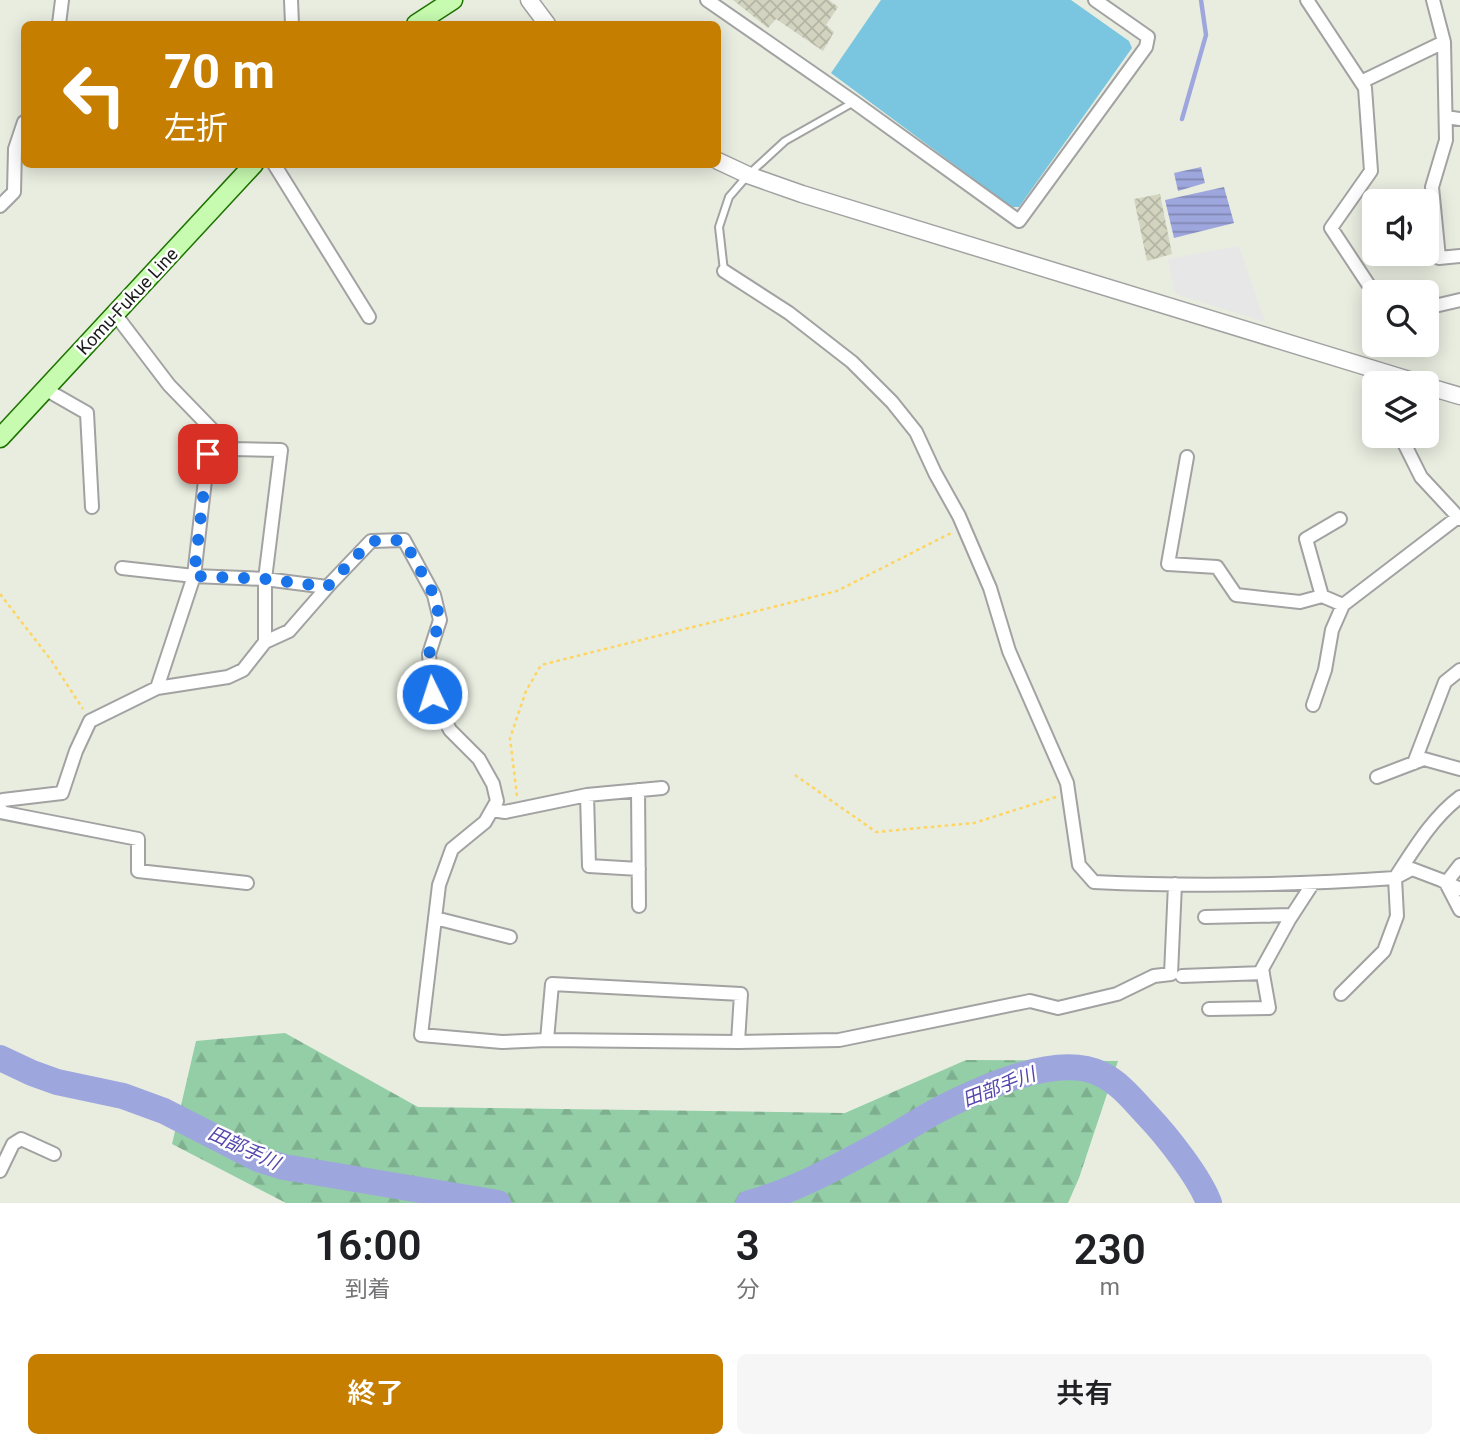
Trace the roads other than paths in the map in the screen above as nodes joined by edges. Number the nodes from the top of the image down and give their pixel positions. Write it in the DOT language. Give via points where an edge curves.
graph roads {
  1 [pos="62,0"];
  2 [pos="291,0"];
  3 [pos="453,0"];
  4 [pos="529,0"];
  5 [pos="708,0"];
  6 [pos="1095,0"];
  7 [pos="1307,0"];
  8 [pos="1433,0"];
  9 [pos="59,21"];
  10 [pos="292,21"];
  11 [pos="420,21"];
  12 [pos="545,21"];
  13 [pos="1444,42"];
  14 [pos="1361,82"];
  15 [pos="854,102"];
  16 [pos="1446,117"];
  17 [pos="1460,118"];
  18 [pos="21,132"];
  19 [pos="721,162"];
  20 [pos="250,168"];
  21 [pos="276,168"];
  22 [pos="748,175"];
  23 [pos="0,206"];
  24 [pos="1460,256"];
  25 [pos="724,271"];
  26 [pos="1365,280"];
  27 [pos="1460,300"];
  28 [pos="1439,305"];
  29 [pos="116,314"];
  30 [pos="369,317"];
  31 [pos="1380,371"];
  32 [pos="45,389"];
  33 [pos="1439,390"];
  34 [pos="1460,396"];
  35 [pos="218,436"];
  36 [pos="0,438"];
  37 [pos="1406,448"];
  38 [pos="1187,457"];
  39 [pos="92,507"];
  40 [pos="1459,518"];
  41 [pos="1340,519"];
  42 [pos="122,568"];
  43 [pos="194,576"];
  44 [pos="265,579"];
  45 [pos="327,587"];
  46 [pos="1322,596"];
  47 [pos="1343,605"];
  48 [pos="265,642"];
  49 [pos="1460,670"];
  50 [pos="157,688"];
  51 [pos="1313,705"];
  52 [pos="1414,763"];
  53 [pos="1460,769"];
  54 [pos="1377,777"];
  55 [pos="662,788"];
  56 [pos="638,790"];
  57 [pos="587,795"];
  58 [pos="1460,797"];
  59 [pos="0,805"];
  60 [pos="492,810"];
  61 [pos="0,812"];
  62 [pos="1460,865"];
  63 [pos="639,869"];
  64 [pos="1395,877"];
  65 [pos="247,883"];
  66 [pos="1313,883"];
  67 [pos="1446,883"];
  68 [pos="1175,884"];
  69 [pos="1460,889"];
  70 [pos="639,906"];
  71 [pos="1460,910"];
  72 [pos="1292,915"];
  73 [pos="1205,917"];
  74 [pos="435,918"];
  75 [pos="510,937"];
  76 [pos="1263,973"];
  77 [pos="1182,976"];
  78 [pos="1341,994"];
  79 [pos="1209,1009"];
  80 [pos="547,1040"];
  81 [pos="738,1042"];
  82 [pos="0,1138"];
  83 [pos="13,1144"];
  84 [pos="54,1154"];
  85 [pos="0,1171"];
  1 -- 9 [label="street"];
  2 -- 10 [label="street"];
  3 -- 11 [label="main road"];
  4 -- 12 [label="street"];
  5 -- 15 [label="street"];
  6 -- 15 [label="street" via="1148,37 1146,47 1020,221"];
  7 -- 14 [label="street"];
  8 -- 13 [label="street"];
  13 -- 14 [label="street"];
  13 -- 16 [label="street"];
  14 -- 26 [label="street" via="1371,171 1331,228"];
  15 -- 22 [label="lane" via="785,141"];
  16 -- 17 [label="street"];
  16 -- 24 [label="street" via="1446,141 1432,187 1436,234 1439,258"];
  18 -- 23 [label="street" via="14,192"];
  19 -- 22 [label="street"];
  20 -- 29 [label="main road, Komu-Fukue Line"];
  21 -- 30 [label="street"];
  22 -- 25 [label="lane" via="729,197 719,227"];
  22 -- 31 [label="street"];
  25 -- 68 [label="street" via="852,362 916,432 964,527 990,588 1009,651 1067,783 1079,865 1094,882"];
  27 -- 28 [label="street"];
  29 -- 32 [label="main road, Komu-Fukue Line"];
  29 -- 35 [label="street" via="169,385"];
  32 -- 36 [label="main road, Komu-Fukue Line"];
  32 -- 39 [label="street" via="87,413"];
  33 -- 34 [label="street"];
  35 -- 43 [label="street" via="208,454"];
  35 -- 44 [label="street" via="231,450 281,450"];
  37 -- 40 [label="street" via="1421,477"];
  38 -- 46 [label="street" via="1168,564 1217,567 1236,595 1300,601"];
  40 -- 47 [label="street"];
  41 -- 46 [label="street" via="1306,540"];
  42 -- 43 [label="street"];
  43 -- 44 [label="street"];
  43 -- 50 [label="street"];
  44 -- 45 [label="street"];
  44 -- 48 [label="street"];
  45 -- 48 [label="street" via="289,631"];
  45 -- 60 [label="street" via="371,541 404,540 434,595 440,620 429,654 432,694 450,730 479,759 494,784"];
  46 -- 47 [label="street"];
  47 -- 51 [label="street"];
  48 -- 50 [label="street" via="243,670 228,677"];
  49 -- 52 [label="street" via="1445,682"];
  50 -- 59 [label="street" via="90,721 62,793 3,800"];
  52 -- 53 [label="street" via="1424,759"];
  52 -- 54 [label="street"];
  55 -- 56 [label="street"];
  56 -- 57 [label="street"];
  56 -- 63 [label="street"];
  57 -- 60 [label="street" via="505,812"];
  57 -- 63 [label="street" via="589,866"];
  58 -- 64 [label="street" via="1418,842"];
  60 -- 74 [label="street" via="485,822 452,849 439,885"];
  61 -- 65 [label="street" via="138,839 138,871"];
  62 -- 67 [label="street"];
  63 -- 70 [label="street"];
  64 -- 66 [label="street"];
  64 -- 67 [label="street" via="1412,869"];
  64 -- 78 [label="street" via="1398,916 1384,951"];
  66 -- 68 [label="street"];
  66 -- 72 [label="street"];
  67 -- 69 [label="street"];
  67 -- 71 [label="street"];
  68 -- 81 [label="street" via="1171,974 1154,976 1117,994 1058,1008 1030,1001 839,1040"];
  72 -- 73 [label="street"];
  72 -- 76 [label="street"];
  74 -- 75 [label="street"];
  74 -- 80 [label="street" via="421,1035 502,1042"];
  76 -- 77 [label="street"];
  76 -- 79 [label="street" via="1269,1009"];
  80 -- 81 [label="street"];
  80 -- 81 [label="street" via="552,984 741,994"];
  82 -- 83 [label="street"];
  83 -- 84 [label="street" via="21,1139"];
  83 -- 85 [label="street"];
}
